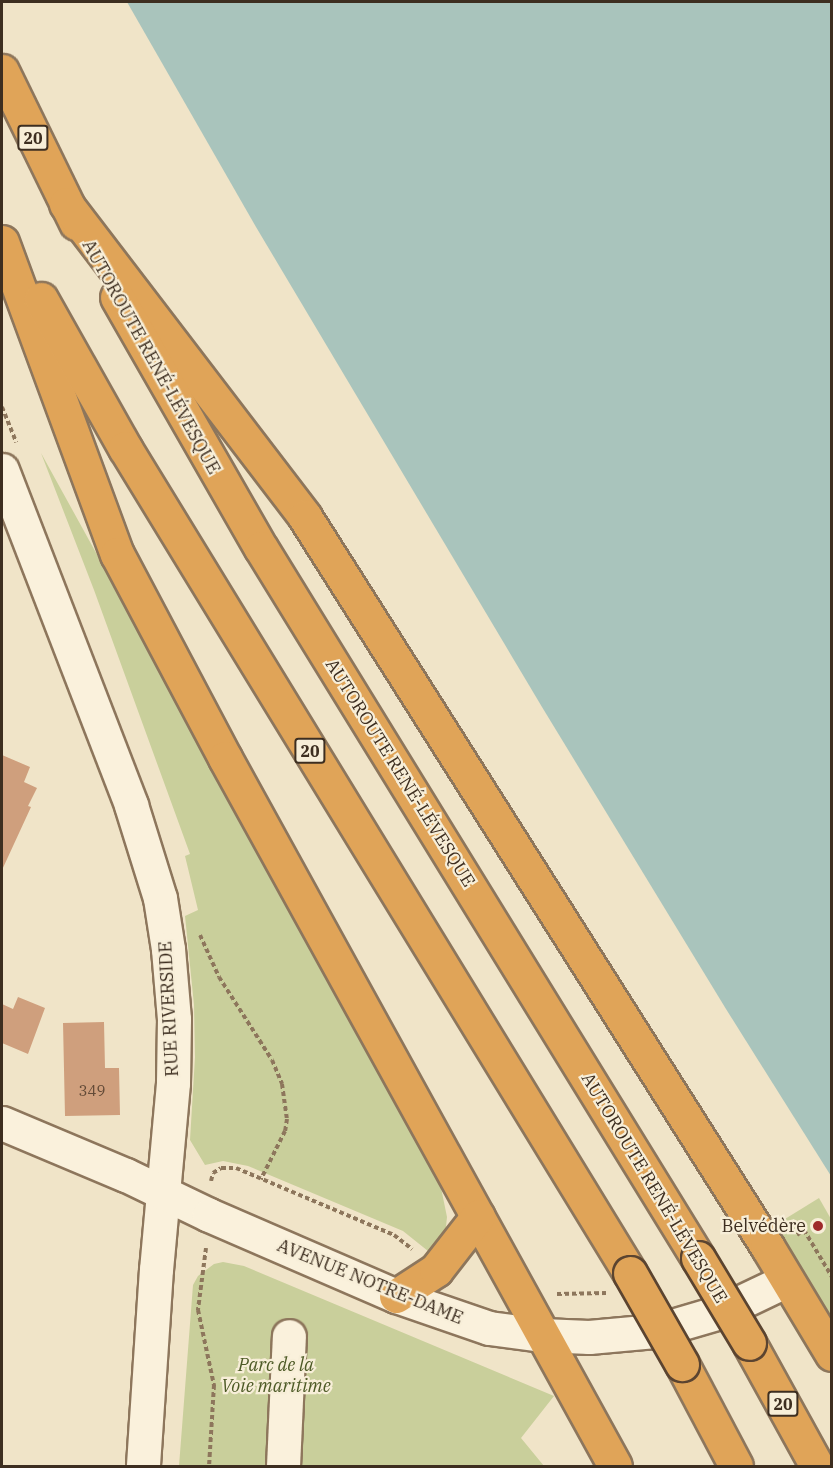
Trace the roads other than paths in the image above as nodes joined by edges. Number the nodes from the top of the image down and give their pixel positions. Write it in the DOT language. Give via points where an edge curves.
graph roads {
  1 [pos="2,71"];
  2 [pos="66,204"];
  3 [pos="2,223"];
  4 [pos="2,242"];
  5 [pos="2,470"];
  6 [pos="2,1123"];
  7 [pos="164,1194"];
  8 [pos="478,1216"];
  9 [pos="787,1280"];
  10 [pos="396,1296"];
  11 [pos="542,1335"];
  12 [pos="289,1336"];
  13 [pos="831,1354"];
  14 [pos="143,1467"];
  15 [pos="283,1467"];
  16 [pos="615,1467"];
  17 [pos="736,1467"];
  18 [pos="817,1467"];
  1 -- 2 [label="highway, AUTOROUTE RENÉ-LÉVESQUE / 20"];
  2 -- 9 [label="highway" via="305,517"];
  2 -- 18 [label="highway, AUTOROUTE RENÉ-LÉVESQUE / 20, bridge" via="218,476 698,1258"];
  3 -- 17 [label="highway, 20, bridge" via="125,448 630,1273"];
  4 -- 8 [label="highway" via="117,554"];
  5 -- 7 [label="street, RUE RIVERSIDE" via="131,805 160,898 171,971 174,1046"];
  6 -- 7 [label="street, AVENUE NOTRE-DAME"];
  7 -- 10 [label="street, AVENUE NOTRE-DAME"];
  7 -- 14 [label="street, RUE RIVERSIDE"];
  8 -- 10 [label="highway" via="436,1270"];
  8 -- 11 [label="highway"];
  9 -- 11 [label="street, AVENUE NOTRE-DAME" via="720,1312 655,1331 612,1336"];
  9 -- 13 [label="highway"];
  10 -- 11 [label="street, AVENUE NOTRE-DAME" via="472,1324"];
  11 -- 16 [label="highway"];
  12 -- 15 [label="street"];
}
